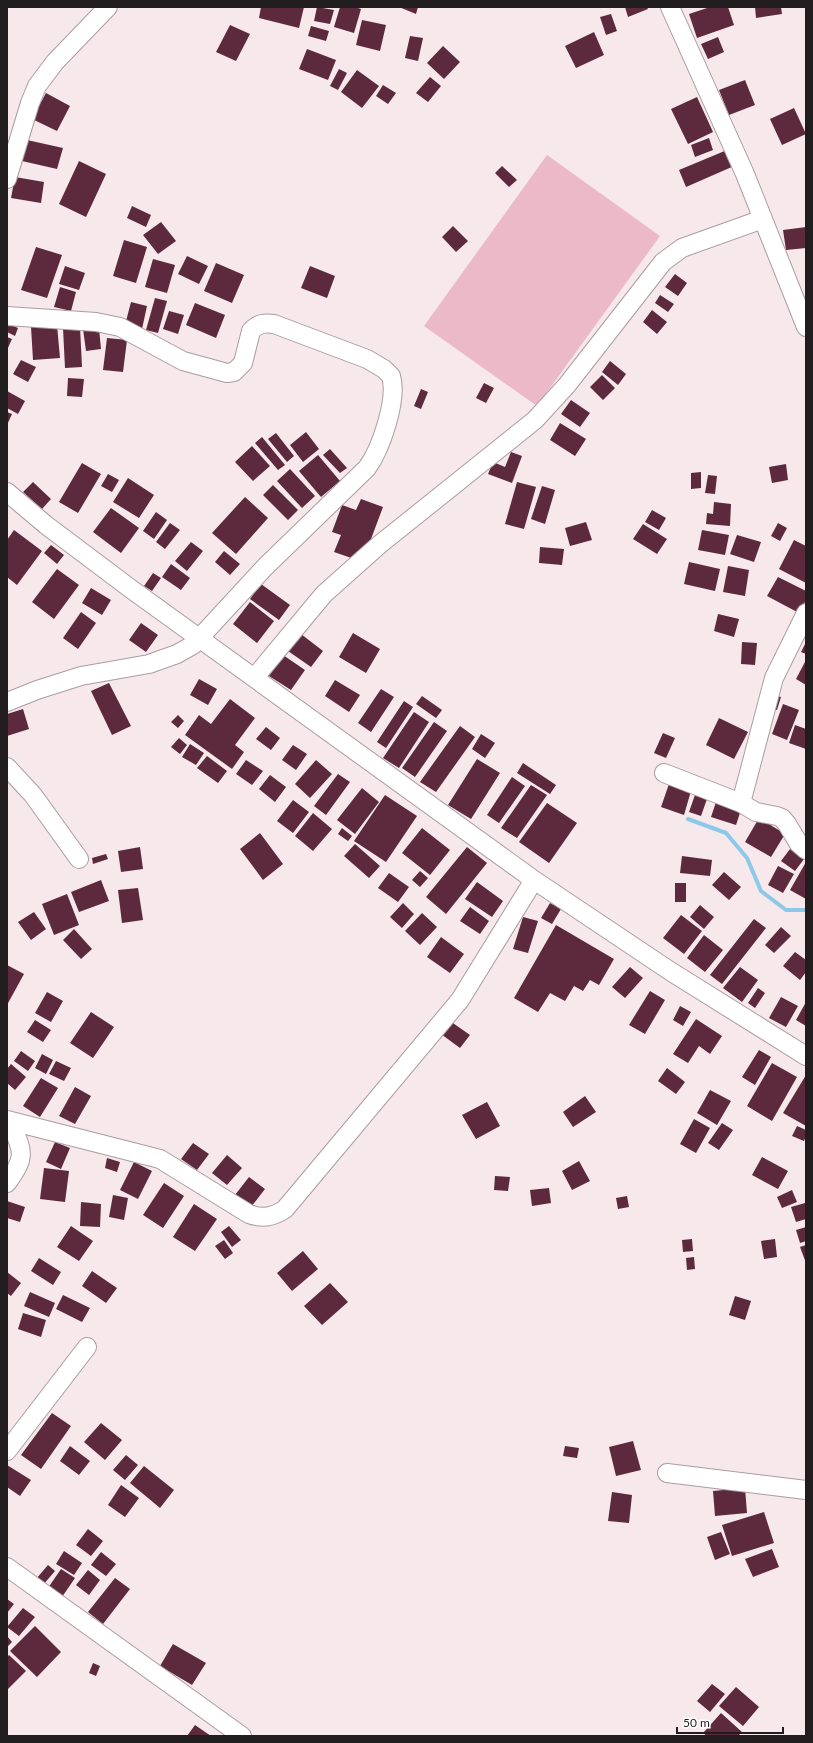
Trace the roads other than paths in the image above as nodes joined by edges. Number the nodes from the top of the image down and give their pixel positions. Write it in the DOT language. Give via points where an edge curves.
graph roads {
  1 [pos="108,7"];
  2 [pos="670,7"];
  3 [pos="7,179"];
  4 [pos="763,219"];
  5 [pos="806,296"];
  6 [pos="7,316"];
  7 [pos="803,321"];
  8 [pos="7,492"];
  9 [pos="806,613"];
  10 [pos="199,638"];
  11 [pos="254,677"];
  12 [pos="7,702"];
  13 [pos="7,767"];
  14 [pos="664,773"];
  15 [pos="741,803"];
  16 [pos="806,850"];
  17 [pos="79,859"];
  18 [pos="534,880"];
  19 [pos="806,1056"];
  20 [pos="9,1121"];
  21 [pos="7,1183"];
  22 [pos="88,1347"];
  23 [pos="7,1451"];
  24 [pos="667,1473"];
  25 [pos="806,1490"];
  26 [pos="7,1567"];
  27 [pos="242,1736"];
  1 -- 3 [label="street" via="55,62 37,86"];
  2 -- 4 [label="street"];
  4 -- 7 [label="street"];
  4 -- 11 [label="street" via="682,248 664,262 567,384 535,420 379,545 324,594"];
  5 -- 7 [label="street"];
  6 -- 10 [label="street" via="96,322 120,327 183,361 227,373 234,372 243,363 251,331 260,324 274,324 368,359 391,376 392,400 374,459 265,566"];
  8 -- 10 [label="street" via="64,538"];
  9 -- 15 [label="street" via="774,678"];
  10 -- 11 [label="street"];
  10 -- 12 [label="street" via="193,645 177,654 149,664 81,676"];
  11 -- 18 [label="street"];
  13 -- 17 [label="street" via="33,795"];
  14 -- 15 [label="street"];
  15 -- 16 [label="street" via="756,812 782,818"];
  18 -- 19 [label="street" via="670,971"];
  18 -- 20 [label="street" via="460,1000 278,1213 263,1217 249,1214 160,1159"];
  20 -- 21 [label="street" via="22,1151 18,1168"];
  22 -- 23 [label="street"];
  24 -- 25 [label="street"];
  26 -- 27 [label="street"];
}
